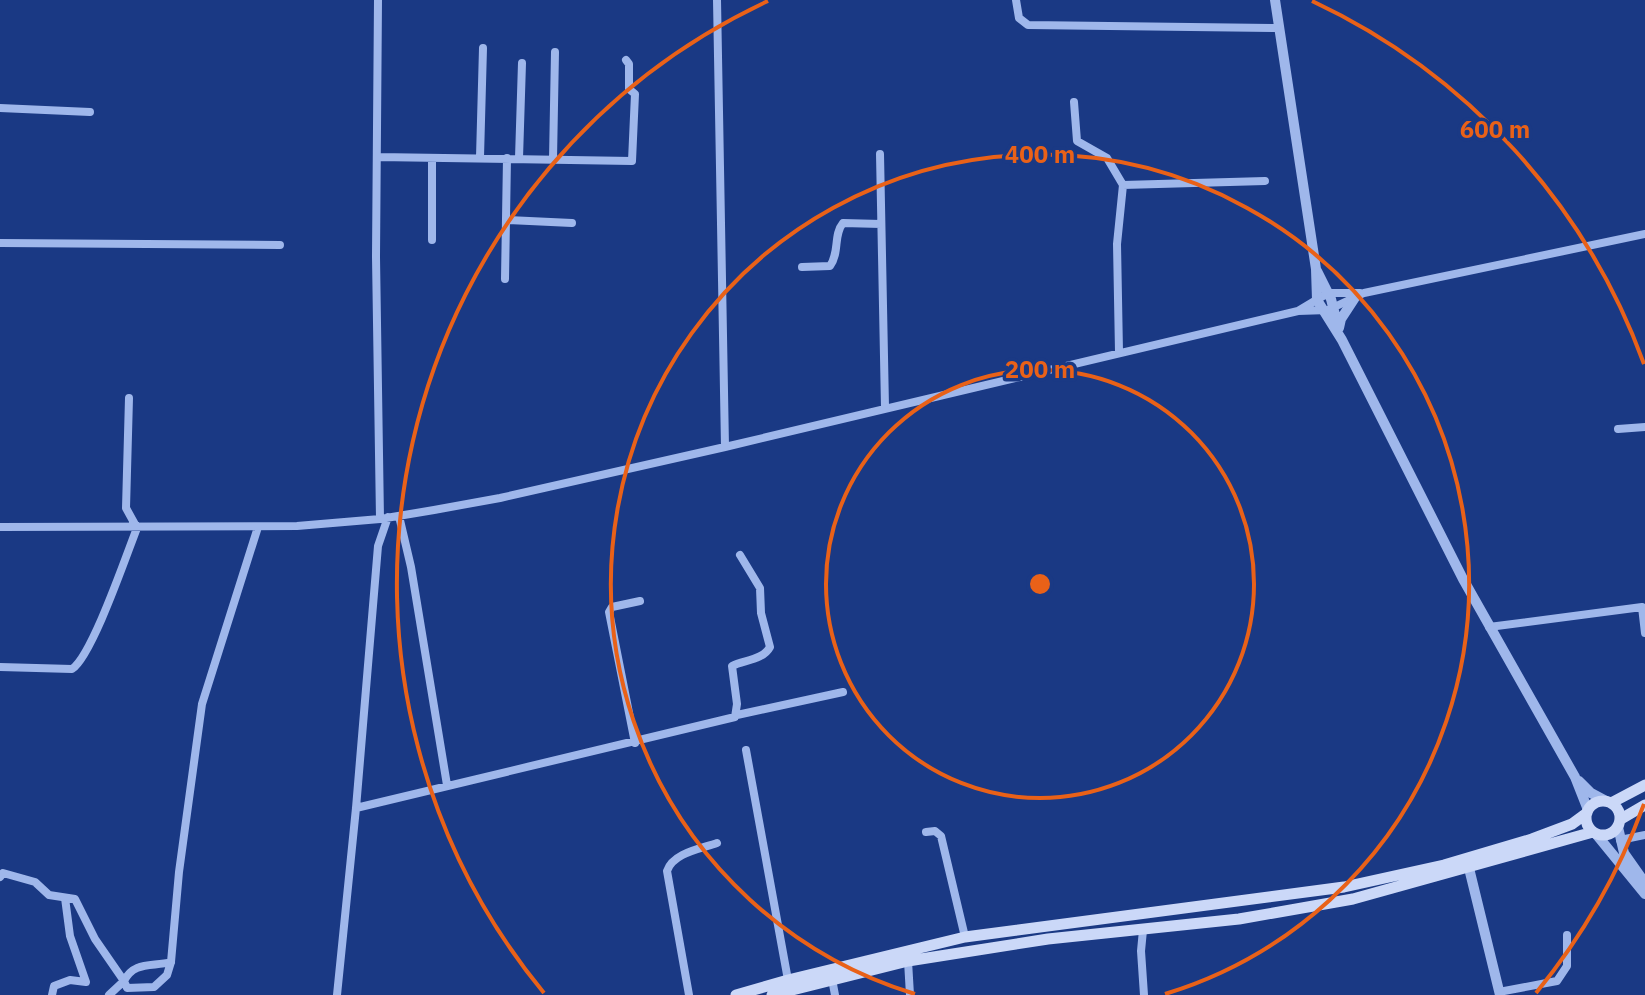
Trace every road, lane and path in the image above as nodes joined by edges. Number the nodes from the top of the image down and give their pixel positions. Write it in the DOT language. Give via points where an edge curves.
graph roads {
  1 [pos="378,0"];
  2 [pos="717,0"];
  3 [pos="1016,0"];
  4 [pos="1275,0"];
  5 [pos="1279,28"];
  6 [pos="483,48"];
  7 [pos="555,52"];
  8 [pos="626,60"];
  9 [pos="522,63"];
  10 [pos="1074,102"];
  11 [pos="0,108"];
  12 [pos="90,112"];
  13 [pos="880,154"];
  14 [pos="378,157"];
  15 [pos="480,157"];
  16 [pos="432,158"];
  17 [pos="507,158"];
  18 [pos="519,158"];
  19 [pos="553,159"];
  20 [pos="1265,181"];
  21 [pos="1123,185"];
  22 [pos="506,220"];
  23 [pos="572,223"];
  24 [pos="881,224"];
  25 [pos="1645,234"];
  26 [pos="432,240"];
  27 [pos="0,243"];
  28 [pos="280,245"];
  29 [pos="802,267"];
  30 [pos="1316,269"];
  31 [pos="505,279"];
  32 [pos="1328,293"];
  33 [pos="1360,295"];
  34 [pos="1324,306"];
  35 [pos="1341,335"];
  36 [pos="1119,352"];
  37 [pos="129,398"];
  38 [pos="885,407"];
  39 [pos="1645,427"];
  40 [pos="1618,429"];
  41 [pos="725,447"];
  42 [pos="399,516"];
  43 [pos="384,518"];
  44 [pos="0,527"];
  45 [pos="258,527"];
  46 [pos="137,528"];
  47 [pos="740,555"];
  48 [pos="640,601"];
  49 [pos="1644,607"];
  50 [pos="1489,627"];
  51 [pos="1645,633"];
  52 [pos="0,667"];
  53 [pos="843,692"];
  54 [pos="737,715"];
  55 [pos="635,743"];
  56 [pos="746,750"];
  57 [pos="1575,777"];
  58 [pos="447,785"];
  59 [pos="1645,785"];
  60 [pos="1609,802"];
  61 [pos="1645,805"];
  62 [pos="356,808"];
  63 [pos="1588,812"];
  64 [pos="1619,829"];
  65 [pos="926,832"];
  66 [pos="1595,833"];
  67 [pos="1645,835"];
  68 [pos="717,843"];
  69 [pos="1467,863"];
  70 [pos="0,877"];
  71 [pos="1643,887"];
  72 [pos="65,898"];
  73 [pos="1143,930"];
  74 [pos="1567,935"];
  75 [pos="965,937"];
  76 [pos="908,961"];
  77 [pos="171,962"];
  78 [pos="832,979"];
  79 [pos="788,980"];
  80 [pos="124,981"];
  81 [pos="1499,994"];
  82 [pos="52,995"];
  83 [pos="109,995"];
  84 [pos="337,995"];
  85 [pos="689,995"];
  86 [pos="736,995"];
  87 [pos="772,995"];
  88 [pos="835,995"];
  89 [pos="910,995"];
  90 [pos="1144,995"];
  1 -- 14 [label="street"];
  2 -- 41 [label="street"];
  3 -- 5 [label="street" via="1019,18 1028,25"];
  4 -- 5 [label="street"];
  5 -- 30 [label="street"];
  6 -- 15 [label="street"];
  7 -- 19 [label="street"];
  8 -- 19 [label="street" via="629,89 635,94 633,160"];
  9 -- 18 [label="street"];
  10 -- 21 [label="street" via="1077,141 1107,158"];
  11 -- 12 [label="street"];
  13 -- 24 [label="street"];
  14 -- 16 [label="street"];
  14 -- 43 [label="street"];
  15 -- 16 [label="street"];
  15 -- 17 [label="street"];
  16 -- 26 [label="street"];
  17 -- 18 [label="street"];
  17 -- 22 [label="street"];
  18 -- 19 [label="street"];
  20 -- 21 [label="street"];
  21 -- 36 [label="street" via="1117,244"];
  22 -- 23 [label="street"];
  22 -- 31 [label="street"];
  24 -- 29 [label="street" via="843,223 830,266"];
  24 -- 38 [label="street"];
  25 -- 33 [label="street"];
  27 -- 28 [label="street"];
  30 -- 32 [label="street"];
  30 -- 34 [label="street"];
  32 -- 33 [label="street"];
  32 -- 34 [label="street"];
  33 -- 34 [label="street"];
  33 -- 35 [label="street" via="1341,319"];
  34 -- 35 [label="street"];
  34 -- 36 [label="street"];
  35 -- 50 [label="street"];
  36 -- 38 [label="street"];
  37 -- 46 [label="street" via="126,508"];
  38 -- 41 [label="street"];
  39 -- 40 [label="street"];
  41 -- 42 [label="street"];
  42 -- 43 [label="street"];
  42 -- 58 [label="street"];
  43 -- 45 [label="street"];
  43 -- 62 [label="street"];
  44 -- 46 [label="street"];
  45 -- 46 [label="street"];
  45 -- 77 [label="street" via="202,704"];
  46 -- 52 [label="street" via="77,666"];
  47 -- 54 [label="street" via="760,588 770,647 767,653 732,666"];
  48 -- 55 [label="street" via="609,612"];
  49 -- 50 [label="street"];
  49 -- 51 [label="street"];
  50 -- 57 [label="street"];
  53 -- 54 [label="street"];
  54 -- 55 [label="street"];
  55 -- 58 [label="street"];
  56 -- 79 [label="street"];
  57 -- 60 [label="street"];
  57 -- 63 [label="street"];
  58 -- 62 [label="street"];
  59 -- 60 [label="main road"];
  60 -- 63 [label="main road" via="1597,802"];
  60 -- 64 [label="main road" via="1618,808"];
  61 -- 64 [label="main road"];
  62 -- 84 [label="street"];
  63 -- 66 [label="main road" via="1588,826"];
  63 -- 69 [label="main road" via="1572,824"];
  64 -- 66 [label="main road"];
  64 -- 67 [label="street"];
  64 -- 71 [label="street"];
  65 -- 75 [label="street" via="941,836"];
  66 -- 69 [label="main road"];
  66 -- 71 [label="street"];
  68 -- 85 [label="street" via="677,858 667,871"];
  69 -- 73 [label="main road" via="1353,899"];
  69 -- 75 [label="main road" via="1344,887"];
  69 -- 81 [label="street"];
  70 -- 72 [label="street" via="3,873 35,882 49,895"];
  72 -- 80 [label="street" via="75,899"];
  72 -- 82 [label="street" via="70,936 86,982 54,986"];
  73 -- 76 [label="main road"];
  73 -- 90 [label="street"];
  74 -- 81 [label="street" via="1567,966 1557,981"];
  75 -- 79 [label="main road"];
  76 -- 78 [label="main road"];
  76 -- 89 [label="street"];
  77 -- 80 [label="street" via="137,966"];
  77 -- 80 [label="street" via="167,975 154,987 127,988"];
  78 -- 87 [label="main road"];
  78 -- 88 [label="street"];
  79 -- 86 [label="main road"];
  80 -- 83 [label="street"];
}
